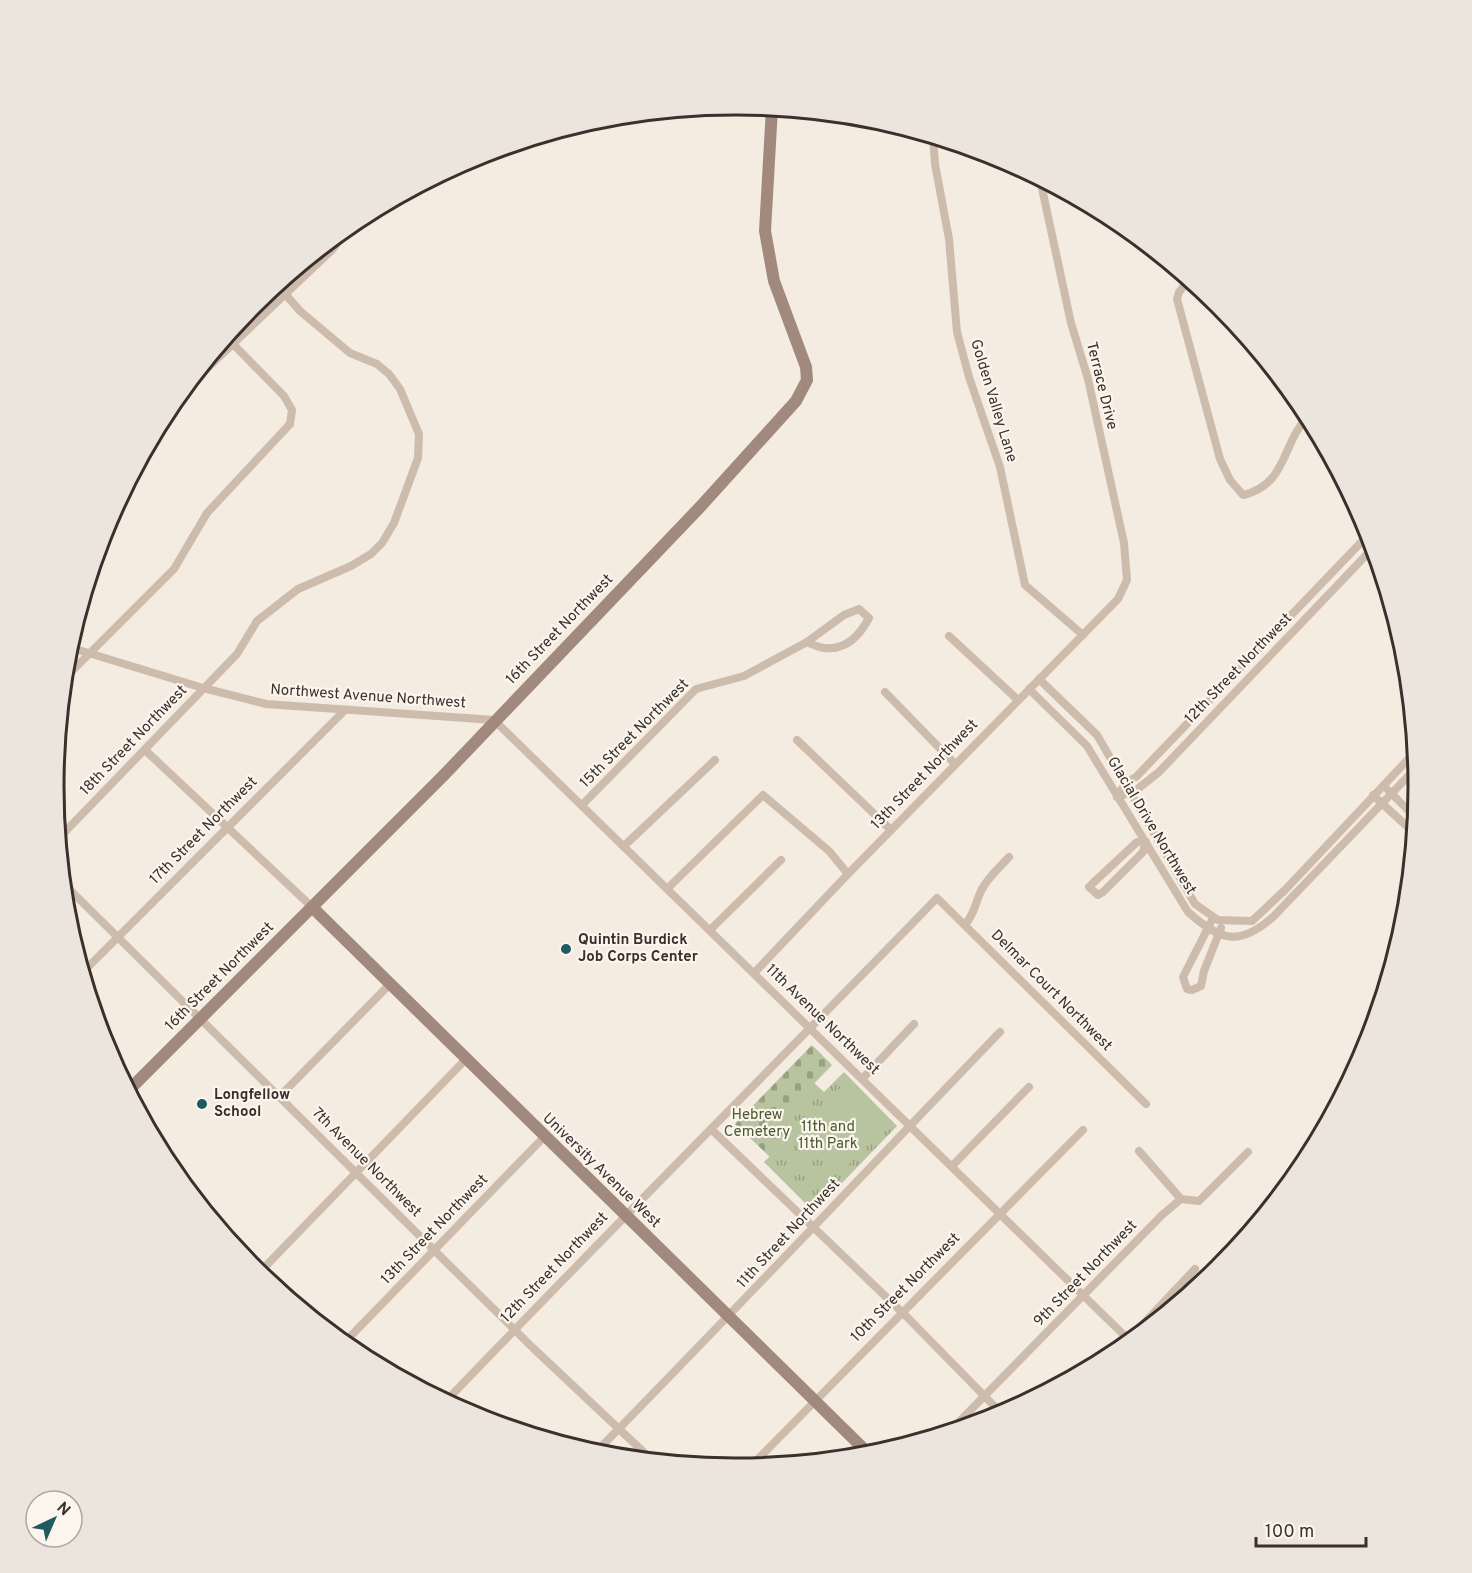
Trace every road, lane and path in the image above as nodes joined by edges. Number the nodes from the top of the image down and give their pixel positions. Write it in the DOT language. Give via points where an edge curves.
graph roads {
  1 [pos="772,116"];
  2 [pos="934,145"];
  3 [pos="1043,189"];
  4 [pos="330,252"];
  5 [pos="1184,287"];
  6 [pos="283,292"];
  7 [pos="286,295"];
  8 [pos="234,345"];
  9 [pos="225,352"];
  10 [pos="1302,425"];
  11 [pos="1361,542"];
  12 [pos="1366,555"];
  13 [pos="1118,599"];
  14 [pos="1083,635"];
  15 [pos="949,636"];
  16 [pos="807,642"];
  17 [pos="78,650"];
  18 [pos="90,653"];
  19 [pos="75,668"];
  20 [pos="1039,679"];
  21 [pos="203,688"];
  22 [pos="1029,689"];
  23 [pos="885,692"];
  24 [pos="1018,700"];
  25 [pos="345,710"];
  26 [pos="494,720"];
  27 [pos="797,740"];
  28 [pos="146,750"];
  29 [pos="715,760"];
  30 [pos="1407,760"];
  31 [pos="955,764"];
  32 [pos="1408,777"];
  33 [pos="1126,782"];
  34 [pos="1383,785"];
  35 [pos="1132,792"];
  36 [pos="1392,793"];
  37 [pos="1373,795"];
  38 [pos="1117,797"];
  39 [pos="1382,803"];
  40 [pos="582,805"];
  41 [pos="1407,809"];
  42 [pos="227,826"];
  43 [pos="1406,826"];
  44 [pos="891,830"];
  45 [pos="66,831"];
  46 [pos="1154,836"];
  47 [pos="1146,843"];
  48 [pos="624,846"];
  49 [pos="1009,858"];
  50 [pos="781,860"];
  51 [pos="848,874"];
  52 [pos="667,889"];
  53 [pos="73,893"];
  54 [pos="937,898"];
  55 [pos="312,907"];
  56 [pos="1213,918"];
  57 [pos="1224,921"];
  58 [pos="965,925"];
  59 [pos="1207,928"];
  60 [pos="710,930"];
  61 [pos="1219,933"];
  62 [pos="118,937"];
  63 [pos="89,966"];
  64 [pos="754,973"];
  65 [pos="390,984"];
  66 [pos="200,1017"];
  67 [pos="914,1024"];
  68 [pos="811,1028"];
  69 [pos="1000,1032"];
  70 [pos="466,1059"];
  71 [pos="862,1079"];
  72 [pos="135,1084"];
  73 [pos="1029,1087"];
  74 [pos="280,1096"];
  75 [pos="1146,1104"];
  76 [pos="910,1125"];
  77 [pos="712,1130"];
  78 [pos="1083,1130"];
  79 [pos="545,1136"];
  80 [pos="1139,1151"];
  81 [pos="1248,1152"];
  82 [pos="952,1166"];
  83 [pos="357,1172"];
  84 [pos="1181,1199"];
  85 [pos="1000,1213"];
  86 [pos="625,1215"];
  87 [pos="814,1227"];
  88 [pos="435,1250"];
  89 [pos="266,1266"];
  90 [pos="1195,1269"];
  91 [pos="1084,1296"];
  92 [pos="1162,1305"];
  93 [pos="901,1312"];
  94 [pos="728,1316"];
  95 [pos="515,1329"];
  96 [pos="1124,1334"];
  97 [pos="351,1336"];
  98 [pos="452,1395"];
  99 [pos="984,1397"];
  100 [pos="814,1401"];
  101 [pos="994,1407"];
  102 [pos="964,1418"];
  103 [pos="620,1428"];
  104 [pos="603,1445"];
  105 [pos="861,1446"];
  106 [pos="643,1451"];
  107 [pos="759,1457"];
  1 -- 26 [label="street, 16th Street Northwest" via="765,231 774,281 806,367 803,389 701,506"];
  2 -- 14 [label="street, Golden Valley Lane" via="949,239 957,332 1000,467 1025,585"];
  3 -- 13 [label="street, Terrace Drive" via="1124,543 1127,580"];
  4 -- 7 [label="street"];
  5 -- 10 [label="street" via="1177,299 1220,459 1243,495 1256,492 1279,471"];
  6 -- 7 [label="street, 18th Street Northwest"];
  7 -- 8 [label="street"];
  7 -- 21 [label="street, 18th Street Northwest" via="350,353 377,364 389,374 400,389 419,434 418,458 394,523 382,543 351,566 298,589 257,621 237,654"];
  8 -- 9 [label="street"];
  8 -- 18 [label="street" via="284,396 292,410 290,424 207,513 174,569"];
  11 -- 33 [label="street" via="1136,777"];
  12 -- 35 [label="street, 12th Street Northwest" via="1159,772"];
  13 -- 14 [label="street, 13th Street Northwest"];
  14 -- 20 [label="street, 13th Street Northwest"];
  15 -- 24 [label="street"];
  16 -- 16 [label="street, 15th Street Northwest" via="843,615 859,609 869,618 860,635 833,650 822,650"];
  16 -- 40 [label="street, 15th Street Northwest" via="744,676 696,688"];
  17 -- 18 [label="street, Northwest Avenue Northwest"];
  18 -- 19 [label="street"];
  18 -- 21 [label="street, Northwest Avenue Northwest"];
  20 -- 22 [label="street, 13th Street Northwest"];
  20 -- 33 [label="street" via="1097,735"];
  21 -- 25 [label="street, Northwest Avenue Northwest" via="266,704"];
  21 -- 28 [label="street, 18th Street Northwest"];
  22 -- 24 [label="street, 13th Street Northwest"];
  22 -- 38 [label="street, Glacial Drive Northwest" via="1088,746"];
  23 -- 31 [label="street"];
  24 -- 31 [label="street, 13th Street Northwest"];
  25 -- 26 [label="street, Northwest Avenue Northwest"];
  25 -- 42 [label="street, 17th Street Northwest"];
  26 -- 40 [label="street, 11th Avenue Northwest"];
  26 -- 55 [label="street, 16th Street Northwest"];
  27 -- 44 [label="street"];
  28 -- 42 [label="street"];
  28 -- 45 [label="street, 18th Street Northwest"];
  29 -- 48 [label="street"];
  30 -- 34 [label="street"];
  31 -- 44 [label="street, 13th Street Northwest"];
  32 -- 36 [label="street, Glacial Drive Northwest"];
  33 -- 35 [label="street"];
  33 -- 38 [label="street"];
  34 -- 36 [label="street"];
  34 -- 37 [label="street"];
  35 -- 38 [label="street, 12th Street Northwest"];
  35 -- 46 [label="street"];
  36 -- 39 [label="street, Glacial Drive Northwest"];
  36 -- 41 [label="street"];
  37 -- 39 [label="street"];
  37 -- 57 [label="street" via="1252,921"];
  38 -- 47 [label="street, Glacial Drive Northwest"];
  39 -- 43 [label="street"];
  39 -- 61 [label="street, Glacial Drive Northwest" via="1254,933 1232,937"];
  40 -- 48 [label="street, 11th Avenue Northwest"];
  42 -- 55 [label="street"];
  42 -- 62 [label="street, 17th Street Northwest"];
  44 -- 51 [label="street, 13th Street Northwest"];
  46 -- 47 [label="street"];
  46 -- 56 [label="street" via="1195,904"];
  47 -- 47 [label="street" via="1137,842 1093,882 1089,887 1092,892 1103,892 1143,852"];
  47 -- 59 [label="street, Glacial Drive Northwest" via="1183,904"];
  48 -- 52 [label="street, 11th Avenue Northwest"];
  49 -- 58 [label="street" via="986,882 976,911"];
  50 -- 60 [label="street"];
  51 -- 52 [label="street" via="829,851 763,795"];
  51 -- 64 [label="street, 13th Street Northwest"];
  52 -- 60 [label="street, 11th Avenue Northwest"];
  53 -- 62 [label="street, 7th Avenue Northwest"];
  54 -- 58 [label="street, Delmar Court Northwest"];
  54 -- 68 [label="street, 12th Street Northwest"];
  55 -- 65 [label="street, University Avenue West"];
  55 -- 66 [label="street, 16th Street Northwest"];
  56 -- 57 [label="street"];
  56 -- 59 [label="street"];
  57 -- 61 [label="street"];
  58 -- 75 [label="street, Delmar Court Northwest"];
  59 -- 61 [label="street, Glacial Drive Northwest"];
  59 -- 61 [label="street" via="1183,977 1187,989 1201,986"];
  60 -- 64 [label="street, 11th Avenue Northwest"];
  62 -- 63 [label="street, 17th Street Northwest"];
  62 -- 66 [label="street, 7th Avenue Northwest"];
  64 -- 68 [label="street, 11th Avenue Northwest"];
  65 -- 70 [label="street, University Avenue West"];
  65 -- 74 [label="street"];
  66 -- 72 [label="street, 16th Street Northwest"];
  66 -- 74 [label="street, 7th Avenue Northwest"];
  67 -- 71 [label="street"];
  68 -- 71 [label="street, 11th Avenue Northwest"];
  68 -- 77 [label="street, 12th Street Northwest"];
  69 -- 76 [label="street, 11th Street Northwest"];
  70 -- 79 [label="street, University Avenue West"];
  70 -- 83 [label="street"];
  71 -- 76 [label="street, 11th Avenue Northwest"];
  73 -- 82 [label="street"];
  74 -- 83 [label="street, 7th Avenue Northwest"];
  76 -- 82 [label="street, 11th Avenue Northwest"];
  76 -- 87 [label="street, 11th Street Northwest"];
  77 -- 86 [label="street, 12th Street Northwest"];
  77 -- 87 [label="street"];
  78 -- 85 [label="street, 10th Street Northwest"];
  79 -- 86 [label="street, University Avenue West"];
  79 -- 88 [label="street, 13th Street Northwest"];
  80 -- 84 [label="street"];
  81 -- 84 [label="street, 9th Street Northwest" via="1200,1201"];
  82 -- 85 [label="street, 11th Avenue Northwest"];
  83 -- 88 [label="street, 7th Avenue Northwest"];
  83 -- 89 [label="street"];
  84 -- 91 [label="street, 9th Street Northwest"];
  85 -- 91 [label="street, 11th Avenue Northwest"];
  85 -- 93 [label="street, 10th Street Northwest"];
  86 -- 94 [label="street, University Avenue West"];
  86 -- 95 [label="street, 12th Street Northwest"];
  87 -- 93 [label="street"];
  87 -- 94 [label="street, 11th Street Northwest"];
  88 -- 95 [label="street, 7th Avenue Northwest"];
  88 -- 97 [label="street, 13th Street Northwest"];
  90 -- 92 [label="street"];
  91 -- 96 [label="street, 11th Avenue Northwest"];
  91 -- 99 [label="street, 9th Street Northwest"];
  93 -- 99 [label="street"];
  93 -- 100 [label="street, 10th Street Northwest"];
  94 -- 100 [label="street, University Avenue West"];
  94 -- 103 [label="street, 11th Street Northwest"];
  95 -- 98 [label="street, 12th Street Northwest"];
  95 -- 103 [label="street, 7th Avenue Northwest"];
  99 -- 101 [label="street"];
  99 -- 102 [label="street, 9th Street Northwest"];
  100 -- 105 [label="street, University Avenue West"];
  100 -- 107 [label="street, 10th Street Northwest"];
  103 -- 104 [label="street, 11th Street Northwest"];
  103 -- 106 [label="street, 7th Avenue Northwest"];
}
